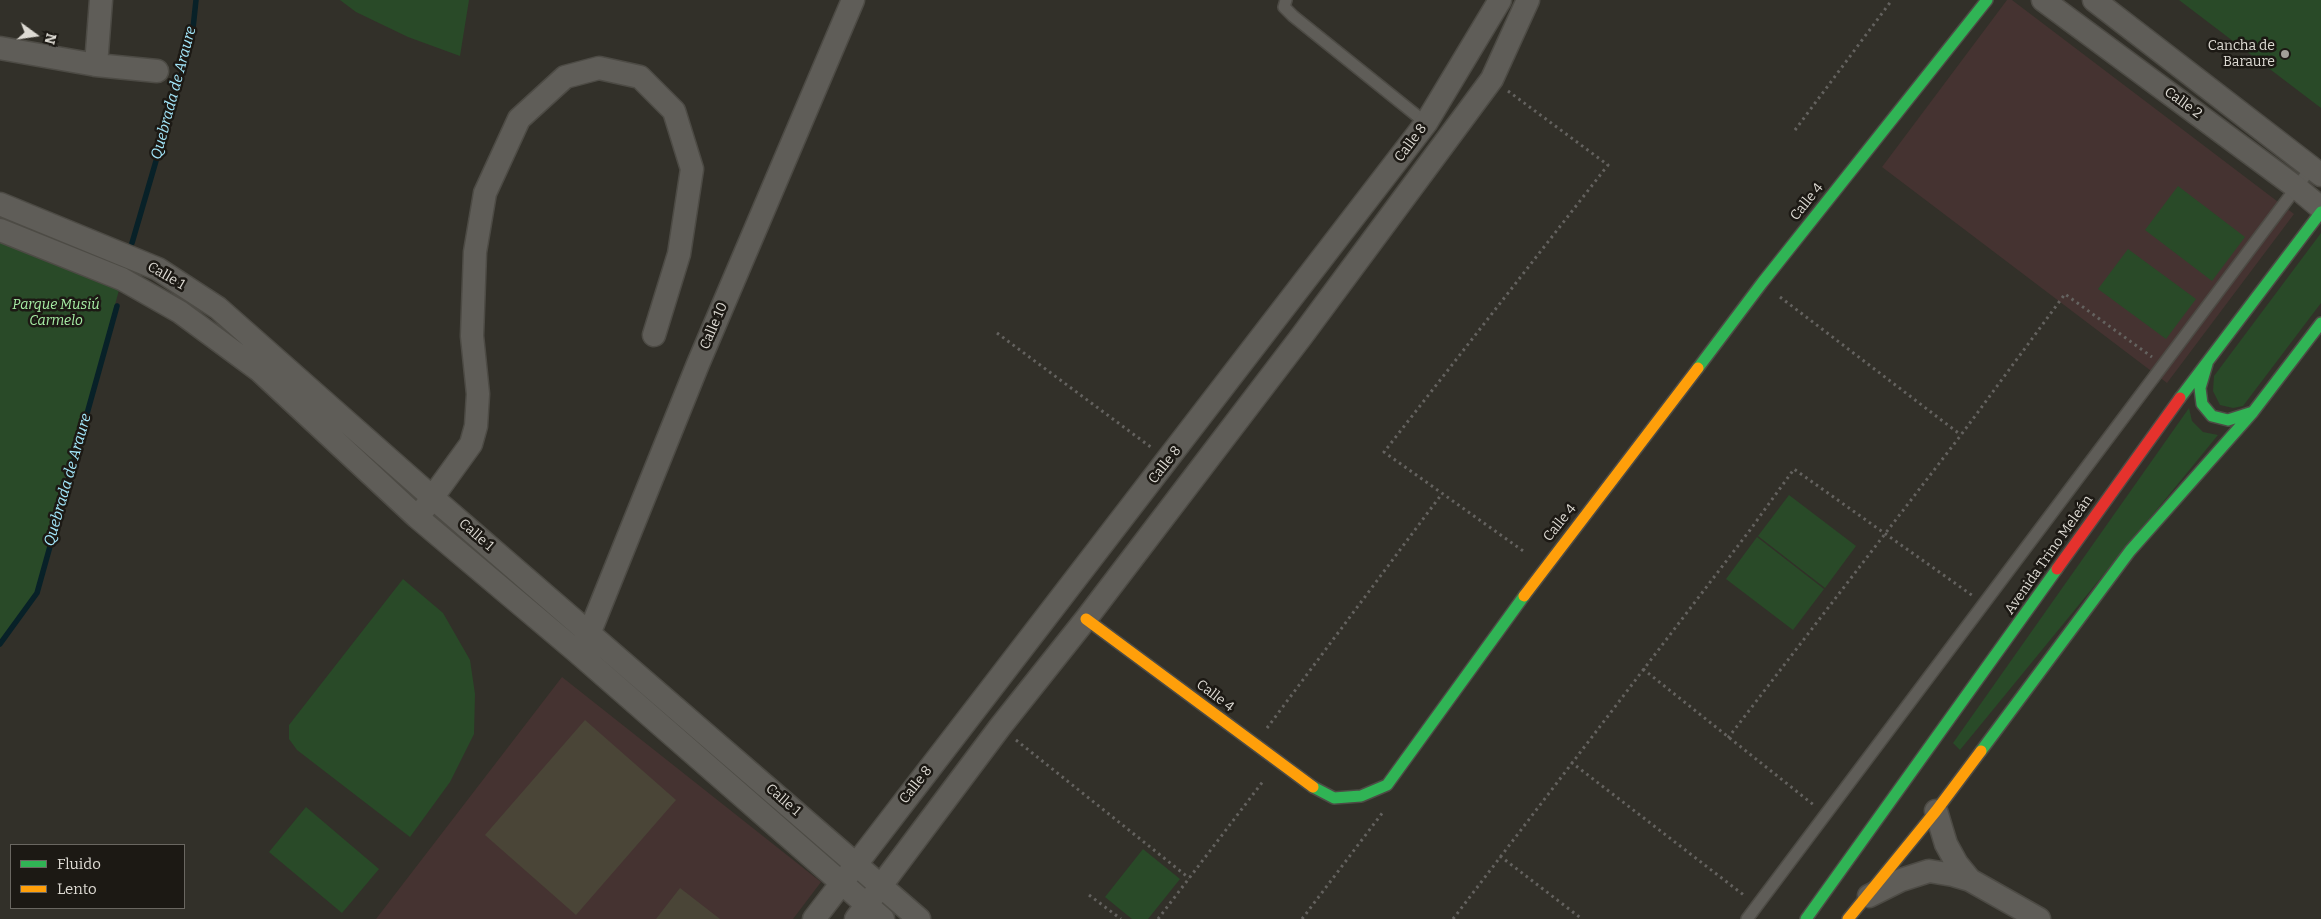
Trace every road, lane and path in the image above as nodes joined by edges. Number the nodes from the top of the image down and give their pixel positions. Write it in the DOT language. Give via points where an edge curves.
graph roads {
  1 [pos="101,0"];
  2 [pos="1286,0"];
  3 [pos="1500,0"];
  4 [pos="1528,0"];
  5 [pos="1892,0"];
  6 [pos="1986,0"];
  7 [pos="2043,0"];
  8 [pos="2094,0"];
  9 [pos="848,1"];
  10 [pos="0,48"];
  11 [pos="96,64"];
  12 [pos="157,71"];
  13 [pos="1492,79"];
  14 [pos="1426,123"];
  15 [pos="1795,130"];
  16 [pos="2316,171"];
  17 [pos="2297,188"];
  18 [pos="0,204"];
  19 [pos="2321,208"];
  20 [pos="2321,212"];
  21 [pos="0,230"];
  22 [pos="1762,283"];
  23 [pos="2321,323"];
  24 [pos="997,333"];
  25 [pos="654,335"];
  26 [pos="2209,357"];
  27 [pos="2163,365"];
  28 [pos="2253,412"];
  29 [pos="1961,435"];
  30 [pos="1168,460"];
  31 [pos="1441,494"];
  32 [pos="433,498"];
  33 [pos="417,517"];
  34 [pos="1885,534"];
  35 [pos="1545,566"];
  36 [pos="1984,604"];
  37 [pos="1086,619"];
  38 [pos="590,634"];
  39 [pos="576,651"];
  40 [pos="1643,669"];
  41 [pos="1000,727"];
  42 [pos="1728,738"];
  43 [pos="1255,744"];
  44 [pos="1278,762"];
  45 [pos="1571,762"];
  46 [pos="1936,811"];
  47 [pos="1826,814"];
  48 [pos="1500,856"];
  49 [pos="857,864"];
  50 [pos="1189,878"];
  51 [pos="1970,880"];
  52 [pos="840,884"];
  53 [pos="879,886"];
  54 [pos="1089,895"];
  55 [pos="1864,898"];
  56 [pos="1757,905"];
  57 [pos="869,915"];
  58 [pos="814,919"];
  59 [pos="919,919"];
  60 [pos="1122,919"];
  61 [pos="1158,919"];
  62 [pos="1453,919"];
  63 [pos="1582,919"];
  64 [pos="1747,919"];
  65 [pos="1806,919"];
  66 [pos="1848,919"];
  67 [pos="2039,919"];
  1 -- 11 [label="street"];
  2 -- 14 [label="lane" via="1284,6 1293,16"];
  3 -- 14 [label="street, Calle 8"];
  4 -- 13 [label="street, Calle 8"];
  5 -- 15 [label="path"];
  6 -- 22 [label="main road, Calle 4"];
  7 -- 17 [label="street, Calle 2"];
  8 -- 16 [label="street, Calle 2"];
  9 -- 38 [label="street, Calle 10"];
  10 -- 11 [label="street"];
  11 -- 12 [label="street"];
  13 -- 31 [label="path" via="1608,165 1384,452"];
  13 -- 37 [label="street, Calle 8"];
  14 -- 30 [label="street, Calle 8"];
  16 -- 17 [label="lane"];
  17 -- 19 [label="street, Calle 2"];
  17 -- 27 [label="lane"];
  18 -- 32 [label="street, Calle 1" via="158,269 218,308"];
  20 -- 26 [label="main road, Avenida Trino Meleán"];
  21 -- 33 [label="street, Calle 1" via="122,280 180,312 260,371"];
  22 -- 29 [label="path"];
  22 -- 35 [label="main road, Calle 4" via="1639,448"];
  23 -- 28 [label="main road"];
  24 -- 30 [label="path"];
  25 -- 32 [label="street" via="679,254 692,169 674,111 640,77 599,68 565,77 519,119 485,193 475,252 472,336 478,394 476,426 471,444"];
  26 -- 28 [label="main road" via="2200,388 2202,404 2212,416 2228,420"];
  26 -- 65 [label="main road, Avenida Trino Meleán"];
  27 -- 29 [label="path" via="2065,294"];
  27 -- 36 [label="lane"];
  28 -- 46 [label="main road" via="2130,551"];
  29 -- 34 [label="path"];
  30 -- 49 [label="street, Calle 8"];
  31 -- 35 [label="path"];
  31 -- 43 [label="path"];
  32 -- 33 [label="street"];
  32 -- 38 [label="street, Calle 1"];
  33 -- 39 [label="street, Calle 1"];
  34 -- 36 [label="path"];
  34 -- 40 [label="path" via="1794,469"];
  34 -- 42 [label="path"];
  35 -- 44 [label="main road, Calle 4" via="1387,785 1361,796 1334,798 1307,784"];
  36 -- 47 [label="lane"];
  37 -- 41 [label="street, Calle 8"];
  37 -- 43 [label="main road, Calle 4"];
  38 -- 39 [label="street, Calle 10"];
  38 -- 49 [label="street, Calle 1"];
  39 -- 52 [label="street, Calle 1"];
  40 -- 42 [label="path"];
  40 -- 45 [label="path"];
  41 -- 50 [label="path"];
  41 -- 53 [label="street, Calle 8"];
  42 -- 47 [label="path"];
  43 -- 44 [label="main road, Calle 4"];
  44 -- 50 [label="path"];
  45 -- 48 [label="path"];
  45 -- 56 [label="path"];
  46 -- 51 [label="street" via="1946,844"];
  46 -- 55 [label="main road"];
  47 -- 56 [label="lane"];
  48 -- 62 [label="path"];
  48 -- 63 [label="path"];
  49 -- 52 [label="street, Calle 8"];
  49 -- 53 [label="street, Calle 1"];
  50 -- 61 [label="path"];
  51 -- 55 [label="street" via="1930,871 1901,880"];
  51 -- 67 [label="street"];
  52 -- 57 [label="street, Calle 1"];
  52 -- 58 [label="street, Calle 8"];
  53 -- 57 [label="street, Calle 8"];
  53 -- 59 [label="street, Calle 1"];
  54 -- 60 [label="path"];
  55 -- 66 [label="main road"];
  56 -- 64 [label="lane"];
}
